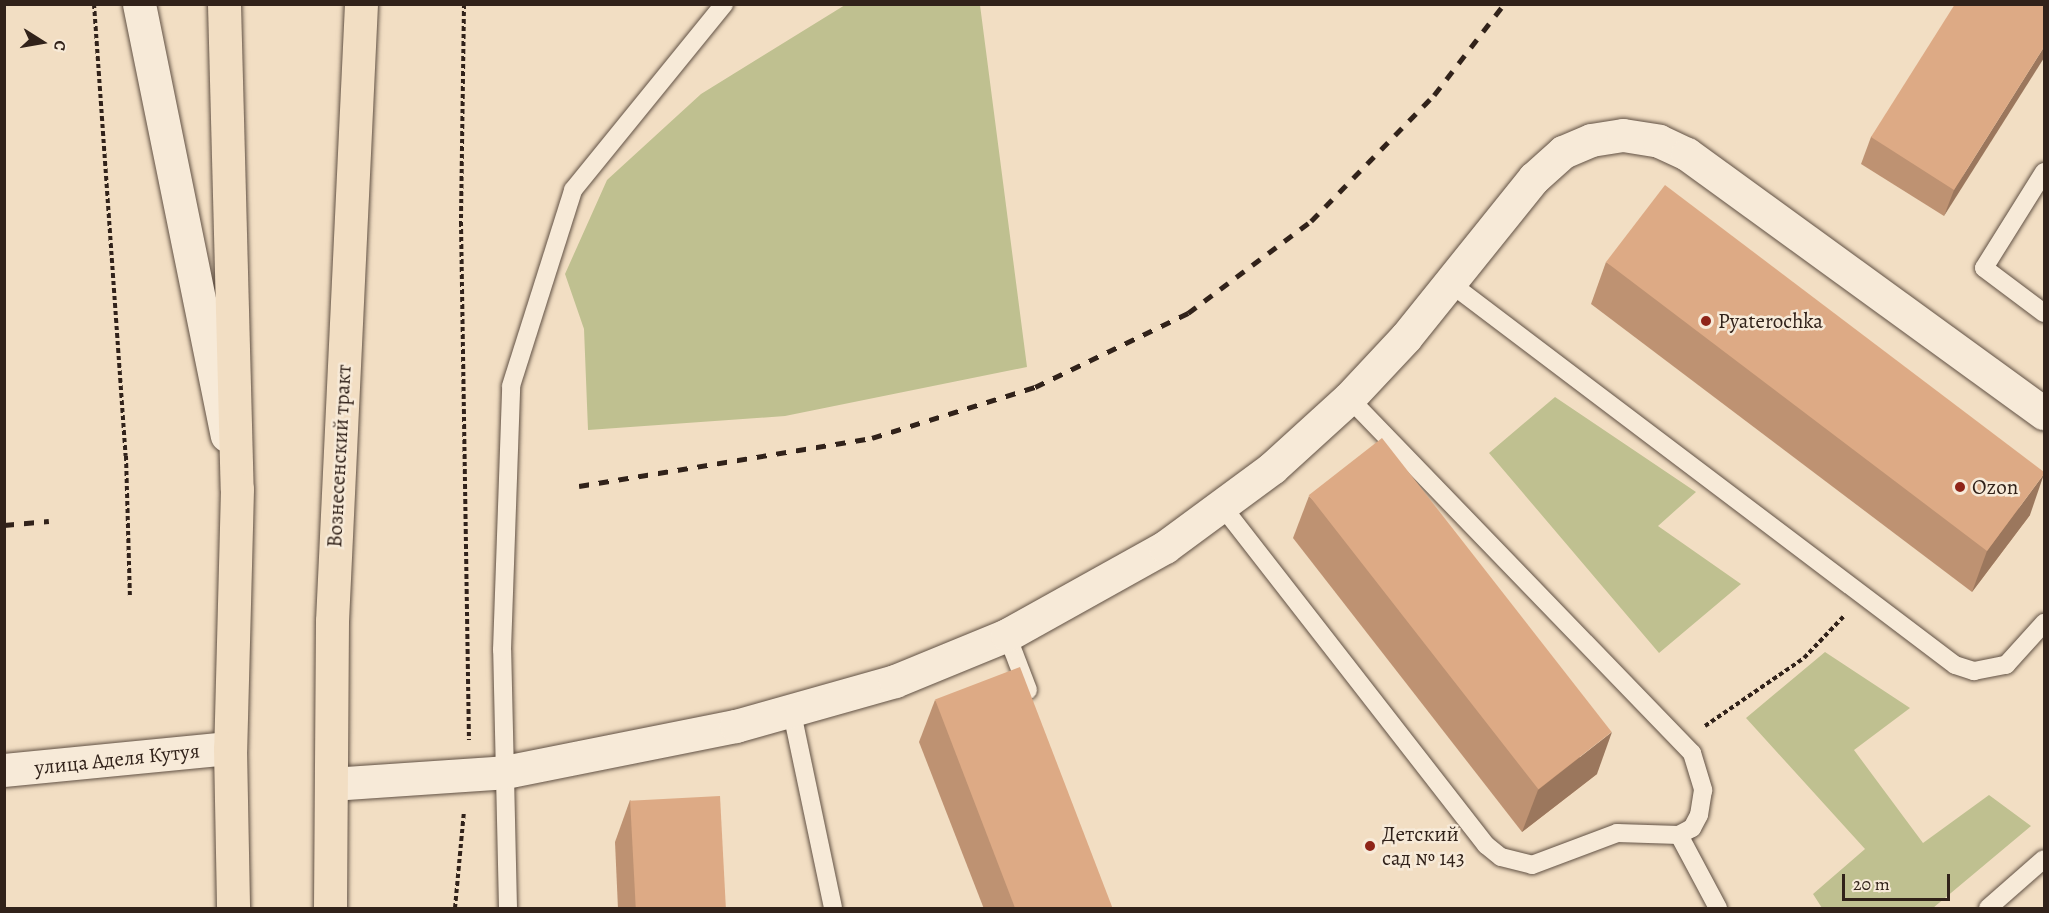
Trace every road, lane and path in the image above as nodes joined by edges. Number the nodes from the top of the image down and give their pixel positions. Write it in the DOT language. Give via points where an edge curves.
graph roads {
  1 [pos="94,4"];
  2 [pos="138,4"];
  3 [pos="224,4"];
  4 [pos="361,4"];
  5 [pos="464,4"];
  6 [pos="724,4"];
  7 [pos="2044,172"];
  8 [pos="1450,284"];
  9 [pos="2044,313"];
  10 [pos="1349,398"];
  11 [pos="2044,413"];
  12 [pos="237,489"];
  13 [pos="1222,506"];
  14 [pos="1860,594"];
  15 [pos="130,596"];
  16 [pos="2044,623"];
  17 [pos="1007,635"];
  18 [pos="1037,712"];
  19 [pos="792,713"];
  20 [pos="1683,741"];
  21 [pos="230,748"];
  22 [pos="4,770"];
  23 [pos="506,772"];
  24 [pos="468,776"];
  25 [pos="331,784"];
  26 [pos="1679,835"];
  27 [pos="2044,859"];
  28 [pos="229,900"];
  29 [pos="330,909"];
  30 [pos="455,909"];
  31 [pos="508,909"];
  32 [pos="833,909"];
  33 [pos="1718,909"];
  34 [pos="1988,909"];
  1 -- 15 [label="path" via="126,456"];
  2 -- 12 [label="street"];
  3 -- 12 [label="main road"];
  4 -- 25 [label="main road, Вознесенский тракт" via="332,621"];
  5 -- 24 [label="path" via="461,222"];
  6 -- 23 [label="lane" via="573,190 511,386 502,650"];
  7 -- 9 [label="lane" via="1984,268"];
  8 -- 10 [label="street"];
  8 -- 11 [label="street" via="1534,178 1563,152 1591,140 1623,135 1659,141 1687,154"];
  8 -- 14 [label="lane"];
  10 -- 13 [label="street" via="1272,468"];
  10 -- 20 [label="lane"];
  12 -- 21 [label="main road"];
  13 -- 17 [label="street" via="1165,547"];
  13 -- 26 [label="lane" via="1486,845 1501,857 1533,865 1617,833"];
  14 -- 16 [label="lane" via="1954,665 1974,671 2006,665 2024,650"];
  14 -- 20 [label="path" via="1815,649"];
  17 -- 18 [label="lane"];
  17 -- 19 [label="street" via="895,681"];
  19 -- 23 [label="street"];
  19 -- 32 [label="lane"];
  20 -- 26 [label="lane" via="1697,764 1703,790 1699,815 1692,828"];
  21 -- 22 [label="street, улица Аделя Кутуя"];
  21 -- 28 [label="main road"];
  23 -- 24 [label="street"];
  23 -- 31 [label="lane"];
  24 -- 25 [label="street"];
  24 -- 30 [label="path"];
  25 -- 29 [label="main road, Вознесенский тракт"];
  26 -- 33 [label="lane"];
  27 -- 34 [label="lane"];
}
